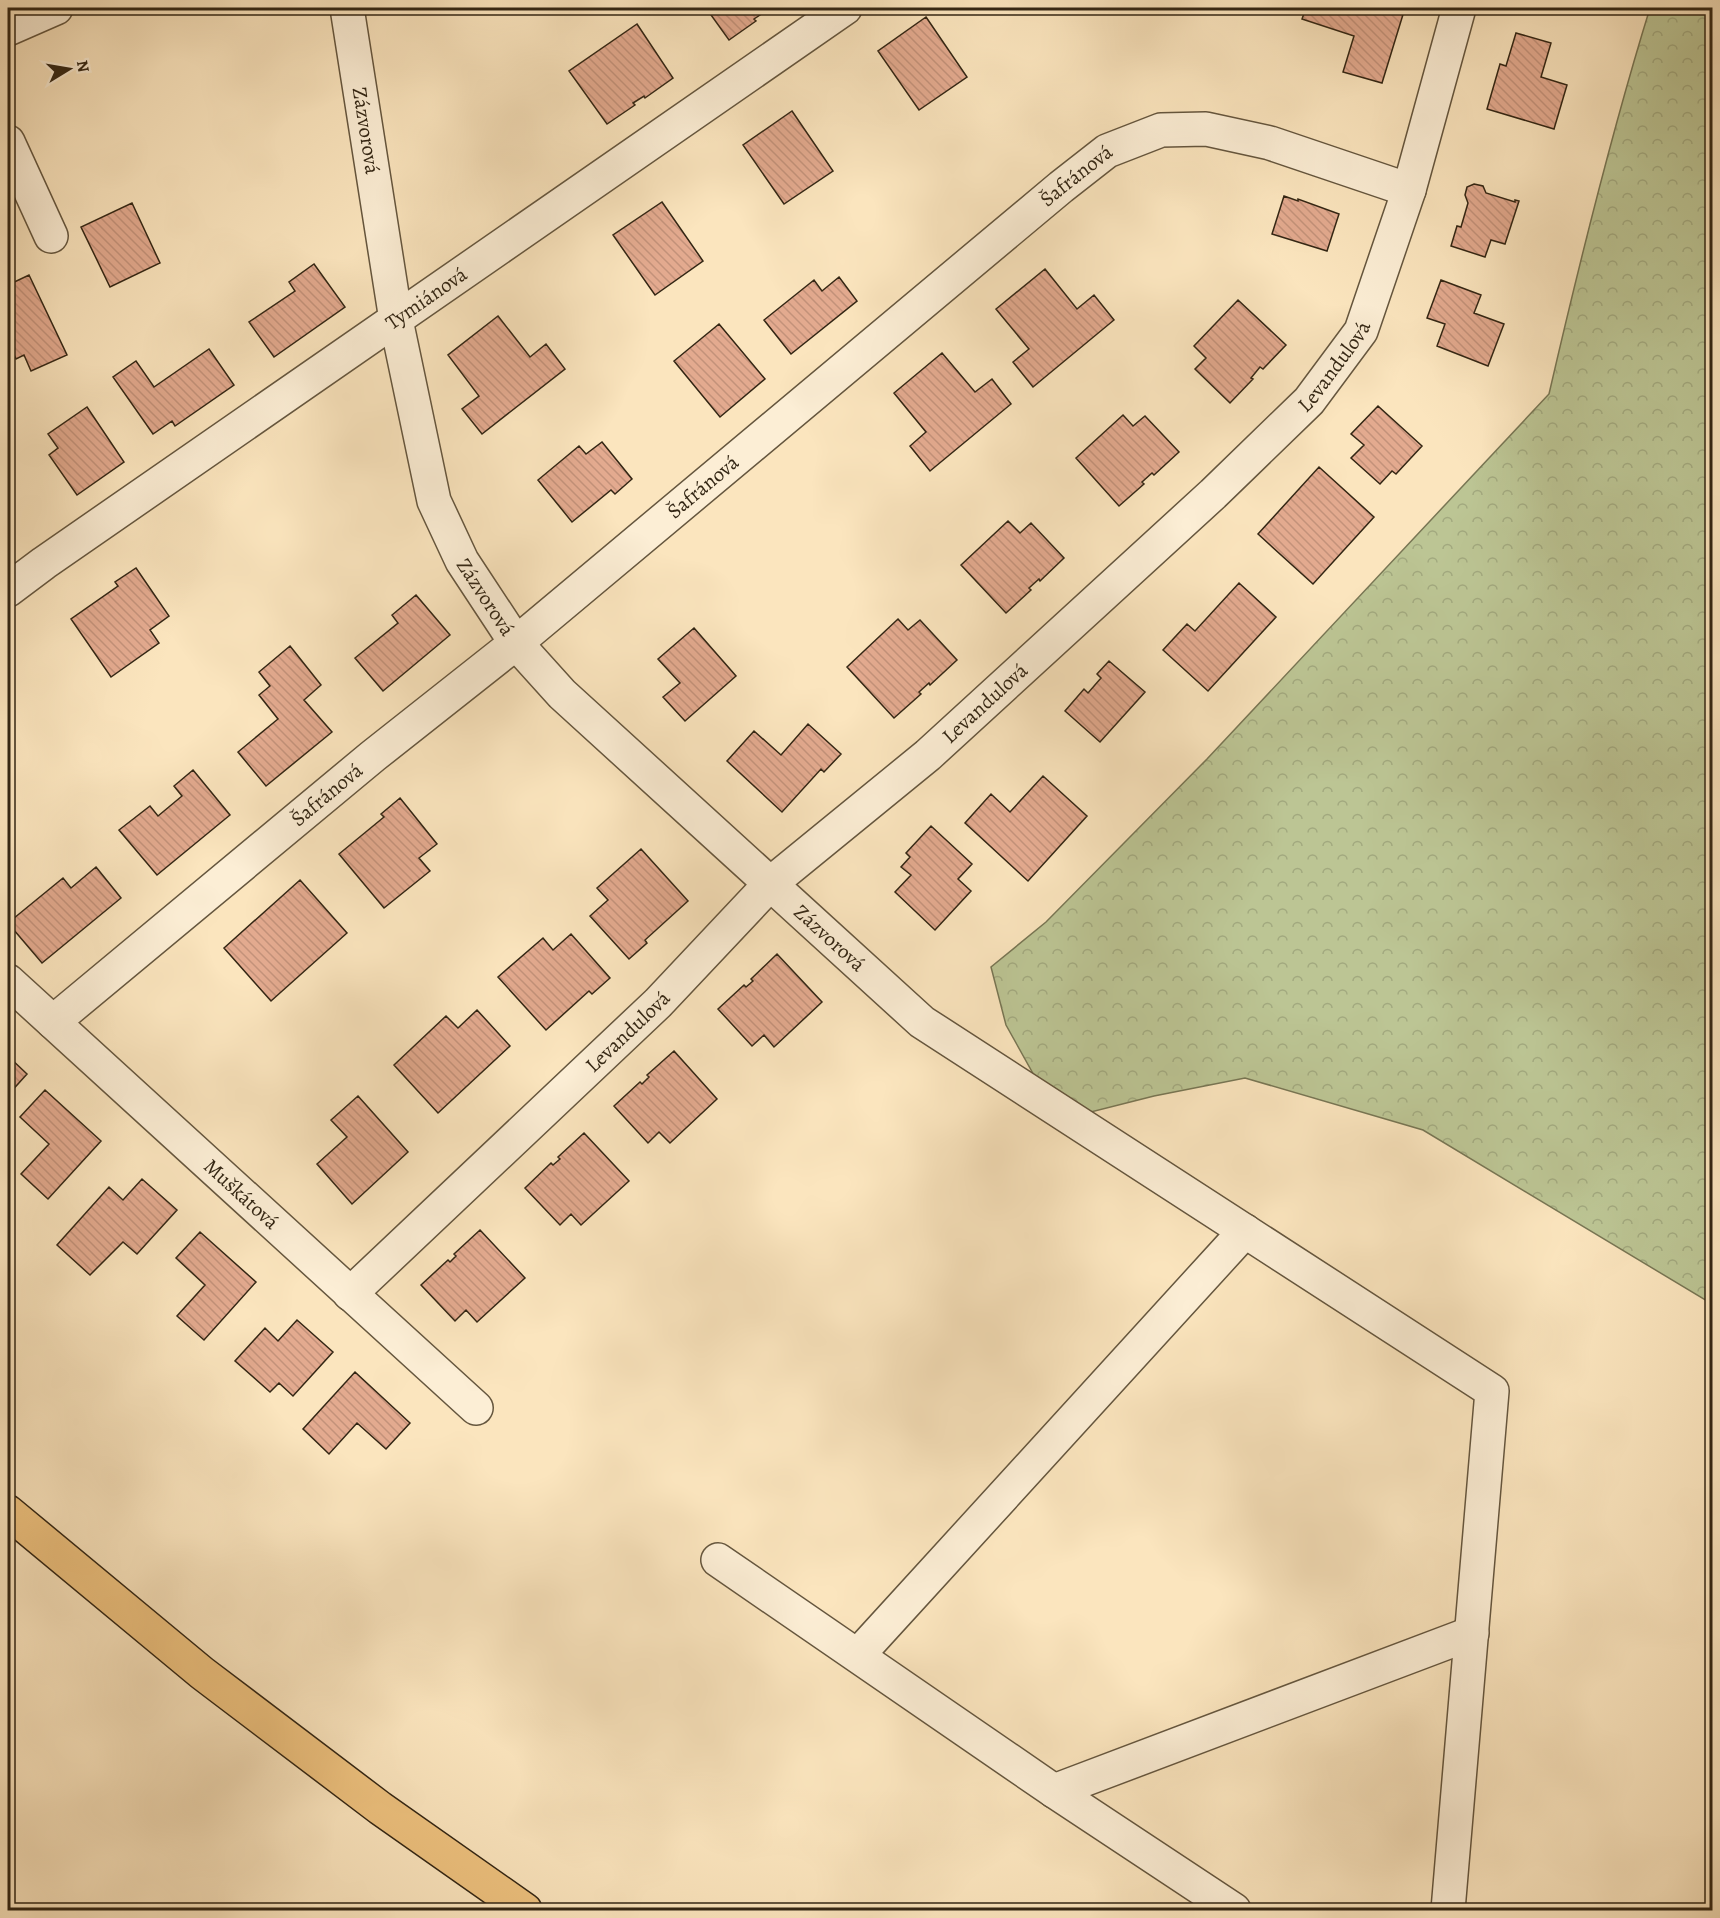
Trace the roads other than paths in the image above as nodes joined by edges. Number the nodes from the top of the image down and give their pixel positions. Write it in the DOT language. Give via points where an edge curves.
graph roads {
  1 [pos="56,8"];
  2 [pos="347,8"];
  3 [pos="845,8"];
  4 [pos="1459,8"];
  5 [pos="8,29"];
  6 [pos="8,142"];
  7 [pos="1409,190"];
  8 [pos="51,236"];
  9 [pos="396,320"];
  10 [pos="8,590"];
  11 [pos="516,643"];
  12 [pos="771,884"];
  13 [pos="8,981"];
  14 [pos="52,1022"];
  15 [pos="1245,1231"];
  16 [pos="350,1294"];
  17 [pos="476,1408"];
  18 [pos="8,1512"];
  19 [pos="718,1560"];
  20 [pos="1472,1633"];
  21 [pos="858,1655"];
  22 [pos="1054,1791"];
  23 [pos="525,1911"];
  24 [pos="1234,1911"];
  25 [pos="1448,1911"];
  1 -- 5 [label="street"];
  2 -- 9 [label="street, Zázvorová"];
  3 -- 9 [label="street, Tymiánová"];
  4 -- 7 [label="street, Levandulová"];
  6 -- 8 [label="street"];
  7 -- 11 [label="street, Šafránová" via="1270,143 1206,129 1161,130 1107,151"];
  7 -- 12 [label="street, Levandulová" via="1360,331 1309,401 1214,494 928,755"];
  9 -- 10 [label="street, Tymiánová"];
  9 -- 11 [label="street, Zázvorová" via="434,501 462,561"];
  11 -- 12 [label="street, Zázvorová" via="562,694"];
  11 -- 14 [label="street, Šafránová"];
  12 -- 15 [label="street, Zázvorová" via="922,1023"];
  12 -- 16 [label="street, Levandulová" via="658,1003"];
  13 -- 14 [label="street, Muškátová"];
  14 -- 16 [label="street, Muškátová"];
  15 -- 20 [label="street, Zázvorová" via="1492,1391"];
  15 -- 21 [label="street"];
  16 -- 17 [label="street, Muškátová"];
  18 -- 23 [label="main road" via="202,1673 380,1808"];
  19 -- 21 [label="street"];
  20 -- 22 [label="street"];
  20 -- 25 [label="street"];
  21 -- 22 [label="street"];
  22 -- 24 [label="street"];
}
